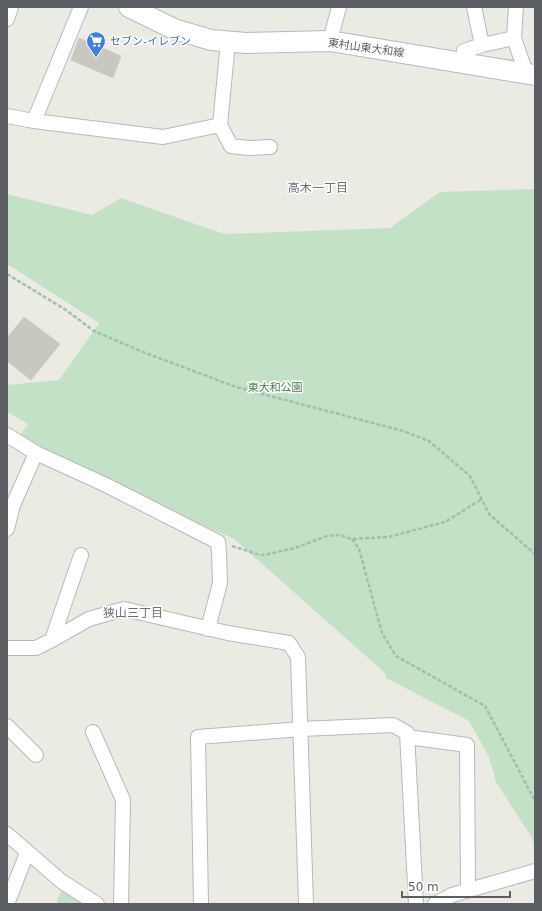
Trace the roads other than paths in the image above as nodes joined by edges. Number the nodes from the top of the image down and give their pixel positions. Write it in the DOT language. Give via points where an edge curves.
graph roads {
  1 [pos="11,7"];
  2 [pos="81,7"];
  3 [pos="129,7"];
  4 [pos="339,7"];
  5 [pos="474,7"];
  6 [pos="516,7"];
  7 [pos="7,19"];
  8 [pos="514,38"];
  9 [pos="228,42"];
  10 [pos="330,42"];
  11 [pos="482,44"];
  12 [pos="462,63"];
  13 [pos="530,74"];
  14 [pos="7,116"];
  15 [pos="34,121"];
  16 [pos="220,125"];
  17 [pos="270,147"];
  18 [pos="7,436"];
  19 [pos="36,453"];
  20 [pos="10,504"];
  21 [pos="7,529"];
  22 [pos="81,555"];
  23 [pos="208,629"];
  24 [pos="52,640"];
  25 [pos="7,648"];
  26 [pos="7,726"];
  27 [pos="301,729"];
  28 [pos="93,732"];
  29 [pos="408,737"];
  30 [pos="36,754"];
  31 [pos="7,834"];
  32 [pos="27,853"];
  33 [pos="535,871"];
  34 [pos="468,890"];
  35 [pos="7,904"];
  36 [pos="97,904"];
  37 [pos="121,904"];
  38 [pos="201,904"];
  39 [pos="306,904"];
  40 [pos="416,904"];
  41 [pos="435,904"];
  1 -- 7 [label="street"];
  2 -- 15 [label="street"];
  3 -- 9 [label="main road, 東村山東大和線" via="174,29 211,40"];
  4 -- 10 [label="street"];
  5 -- 11 [label="street"];
  6 -- 8 [label="street"];
  8 -- 11 [label="street"];
  8 -- 13 [label="street"];
  9 -- 10 [label="main road, 東村山東大和線"];
  9 -- 16 [label="street"];
  10 -- 12 [label="main road, 東村山東大和線"];
  11 -- 12 [label="street" via="464,51"];
  12 -- 13 [label="main road, 東村山東大和線"];
  14 -- 15 [label="street"];
  15 -- 16 [label="street" via="163,138"];
  16 -- 17 [label="street" via="231,146"];
  18 -- 19 [label="street"];
  19 -- 20 [label="street"];
  19 -- 23 [label="street" via="218,542 220,583"];
  20 -- 21 [label="street"];
  22 -- 24 [label="street"];
  23 -- 24 [label="street" via="124,609 89,619"];
  23 -- 27 [label="street" via="288,643 298,657"];
  24 -- 25 [label="street" via="36,648"];
  26 -- 30 [label="street"];
  27 -- 29 [label="street" via="393,725 407,733"];
  27 -- 38 [label="street" via="198,737"];
  27 -- 39 [label="street"];
  28 -- 37 [label="street" via="123,800"];
  29 -- 34 [label="street" via="466,745"];
  29 -- 40 [label="street"];
  31 -- 32 [label="street"];
  32 -- 35 [label="street"];
  32 -- 36 [label="street" via="61,881"];
  33 -- 34 [label="street"];
  34 -- 41 [label="street"];
}
